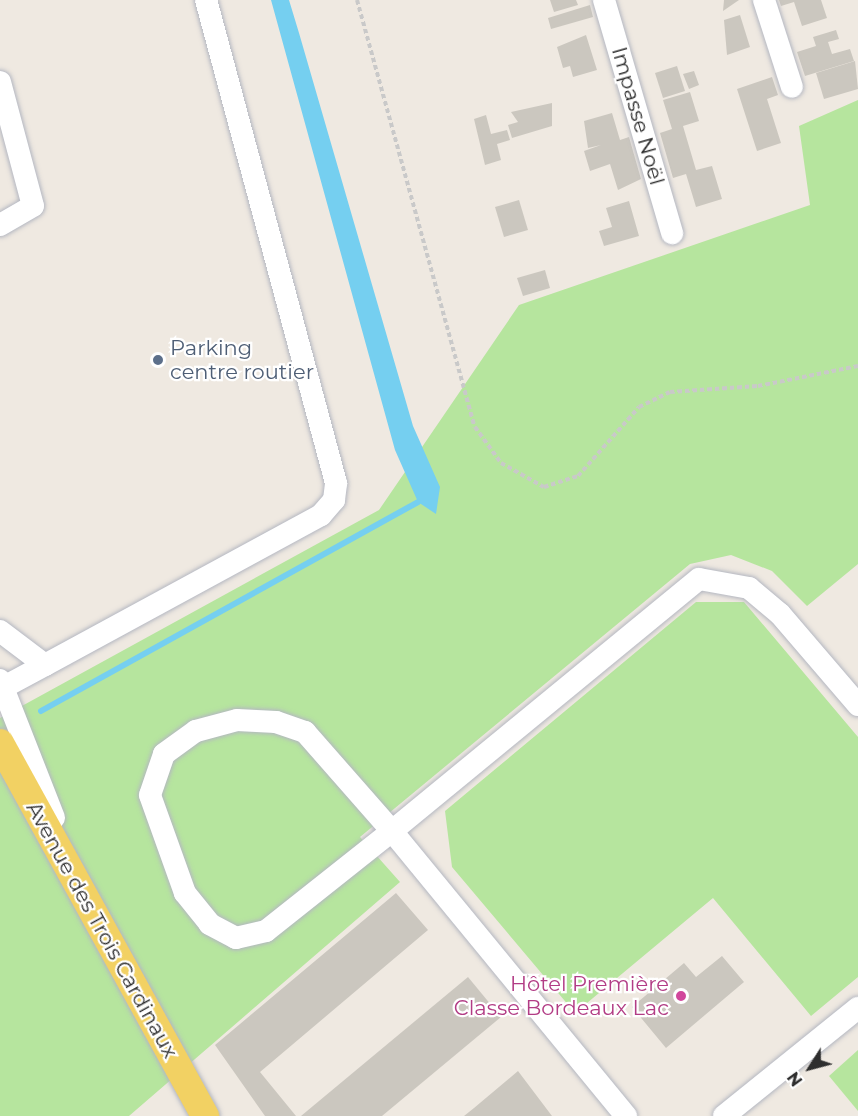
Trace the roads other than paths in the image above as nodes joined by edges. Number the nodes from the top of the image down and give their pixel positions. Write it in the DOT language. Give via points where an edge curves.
graph roads {
  1 [pos="206,0"];
  2 [pos="604,0"];
  3 [pos="764,0"];
  4 [pos="0,82"];
  5 [pos="792,87"];
  6 [pos="5,125"];
  7 [pos="0,225"];
  8 [pos="672,233"];
  9 [pos="0,631"];
  10 [pos="45,665"];
  11 [pos="2,683"];
  12 [pos="858,705"];
  13 [pos="0,743"];
  14 [pos="393,831"];
  15 [pos="93,910"];
  16 [pos="858,1008"];
  17 [pos="205,1116"];
  18 [pos="626,1116"];
  19 [pos="724,1116"];
  1 -- 10 [label="street" via="336,483 334,500 321,516"];
  2 -- 8 [label="street, Impasse Noël"];
  3 -- 5 [label="street"];
  4 -- 6 [label="street"];
  6 -- 7 [label="street" via="33,206"];
  9 -- 10 [label="street"];
  10 -- 11 [label="street"];
  11 -- 15 [label="street"];
  12 -- 14 [label="street" via="780,614 749,588 699,579"];
  13 -- 15 [label="main road, Avenue des Trois Cardinaux"];
  14 -- 14 [label="street" via="305,732 276,722 237,720 196,731 165,754 150,795 184,893 210,924 236,938 266,931"];
  14 -- 18 [label="street"];
  15 -- 17 [label="main road, Avenue des Trois Cardinaux"];
  16 -- 19 [label="street"];
}
